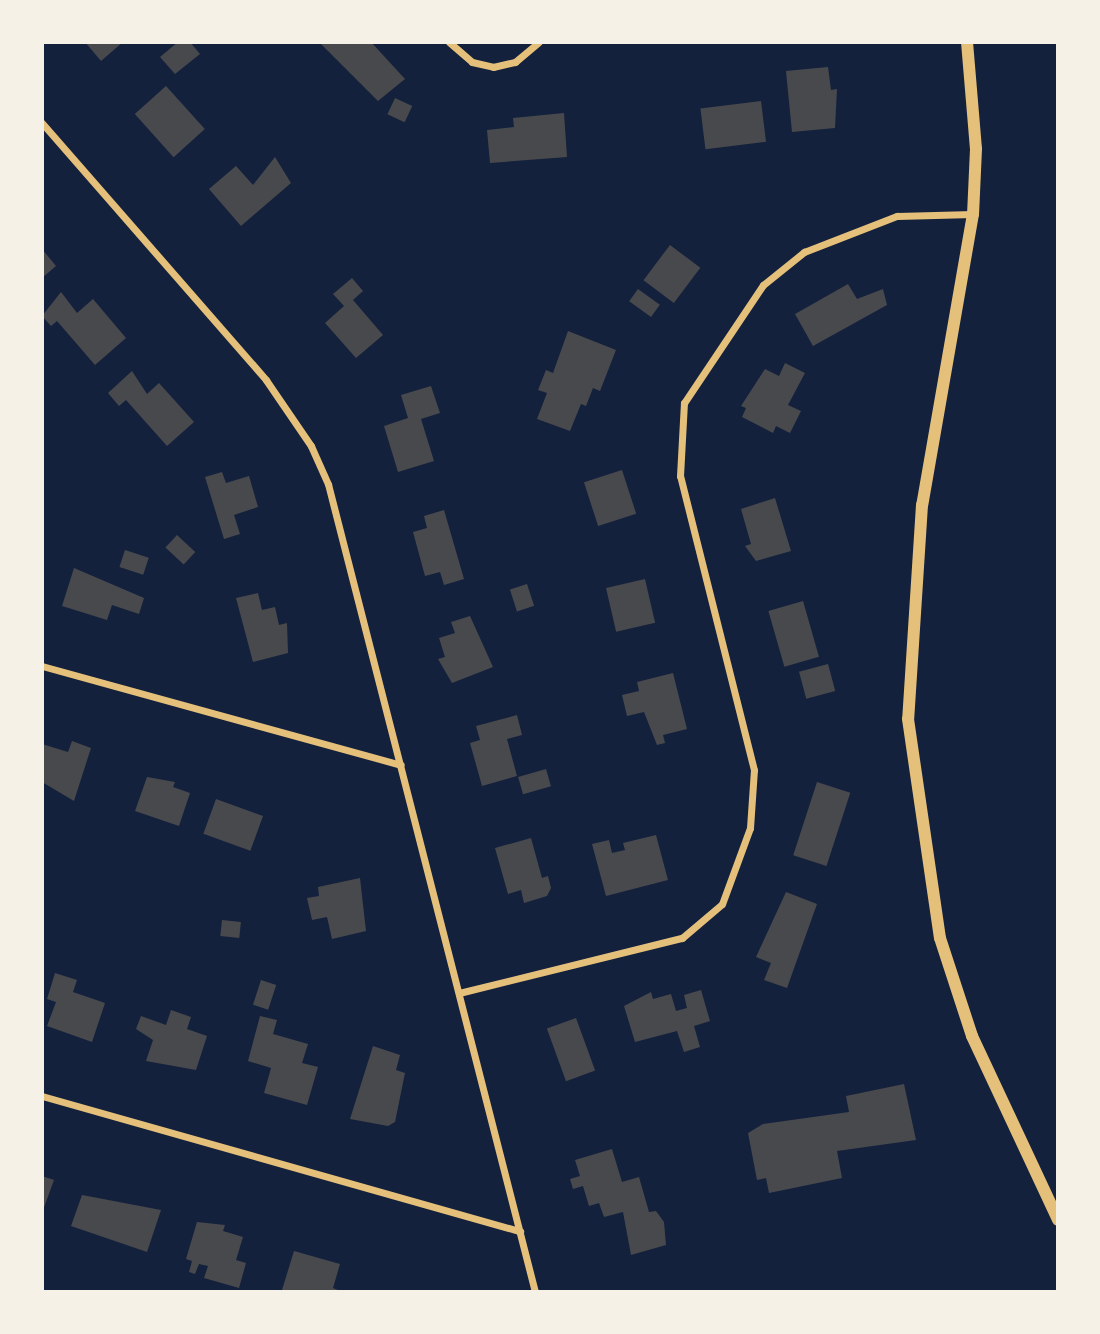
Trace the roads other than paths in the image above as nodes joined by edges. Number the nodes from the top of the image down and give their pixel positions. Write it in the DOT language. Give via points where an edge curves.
graph roads {
  1 [pos="449,42"];
  2 [pos="539,42"];
  3 [pos="967,42"];
  4 [pos="42,123"];
  5 [pos="973,214"];
  6 [pos="42,666"];
  7 [pos="401,765"];
  8 [pos="459,993"];
  9 [pos="42,1096"];
  10 [pos="1058,1220"];
  11 [pos="520,1231"];
  12 [pos="536,1292"];
  1 -- 2 [label="street" via="472,62 493,67 515,62"];
  3 -- 5 [label="street" via="976,137"];
  4 -- 7 [label="street" via="266,380 312,446 339,522"];
  5 -- 8 [label="street" via="897,216 804,252 763,285 684,403 680,475 754,770 750,828 722,904 682,938"];
  5 -- 10 [label="street" via="922,505 908,719 940,938 977,1048"];
  6 -- 7 [label="street"];
  7 -- 8 [label="street"];
  8 -- 11 [label="street"];
  9 -- 11 [label="street"];
  11 -- 12 [label="street"];
}
